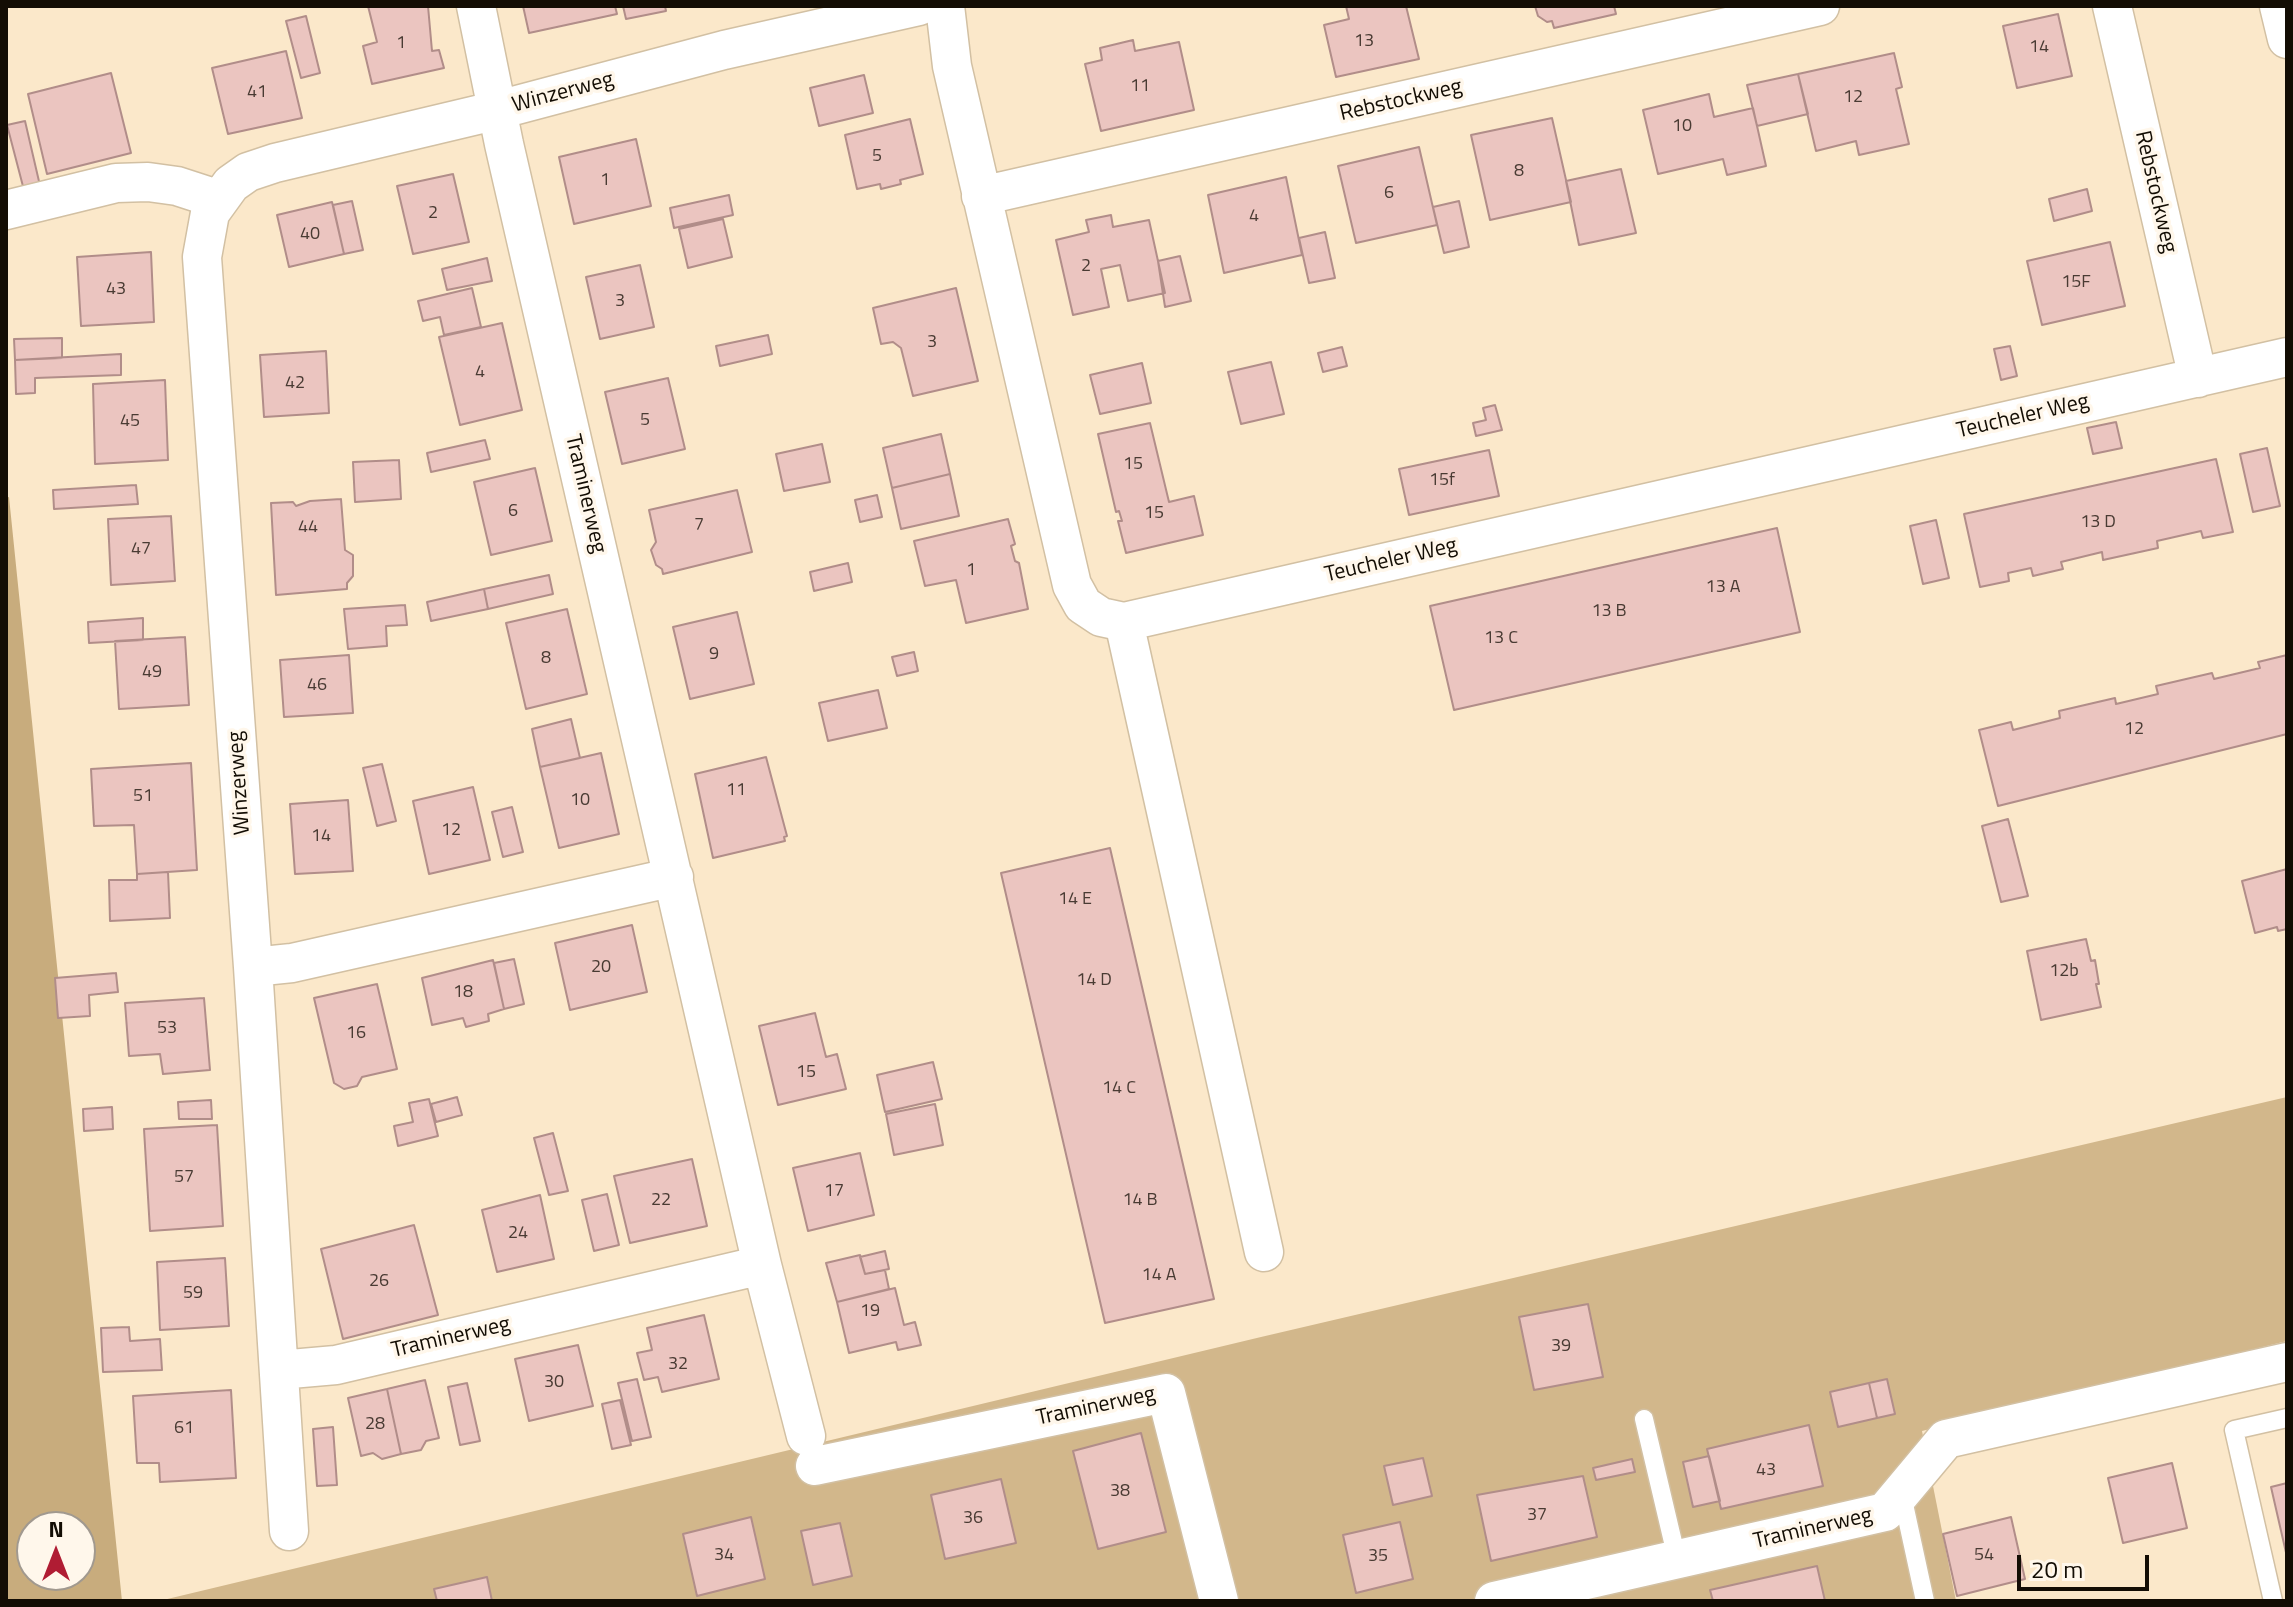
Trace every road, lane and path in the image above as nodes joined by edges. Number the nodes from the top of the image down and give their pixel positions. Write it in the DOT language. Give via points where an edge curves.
graph roads {
  1 [pos="476,6"];
  2 [pos="919,6"];
  3 [pos="945,6"];
  4 [pos="1820,6"];
  5 [pos="2112,6"];
  6 [pos="2279,6"];
  7 [pos="2287,39"];
  8 [pos="498,110"];
  9 [pos="981,196"];
  10 [pos="217,199"];
  11 [pos="6,210"];
  12 [pos="2287,357"];
  13 [pos="2198,378"];
  14 [pos="1124,622"];
  15 [pos="674,877"];
  16 [pos="253,967"];
  17 [pos="1264,1252"];
  18 [pos="762,1265"];
  19 [pos="2287,1362"];
  20 [pos="279,1370"];
  21 [pos="2287,1418"];
  22 [pos="1644,1419"];
  23 [pos="1902,1495"];
  24 [pos="289,1531"];
  25 [pos="1677,1559"];
  26 [pos="1219,1601"];
  27 [pos="1494,1601"];
  28 [pos="1925,1601"];
  29 [pos="2273,1601"];
  1 -- 8 [label="street, Traminerweg"];
  2 -- 8 [label="street, Winzerweg" via="724,50"];
  3 -- 9 [label="street" via="952,66"];
  4 -- 9 [label="street, Rebstockweg"];
  5 -- 13 [label="street, Rebstockweg"];
  6 -- 7 [label="street"];
  8 -- 10 [label="street, Winzerweg" via="275,163 248,172"];
  8 -- 15 [label="street, Traminerweg"];
  9 -- 14 [label="street" via="1072,585 1083,605 1101,617"];
  10 -- 11 [label="street" via="177,186 116,183"];
  10 -- 16 [label="street, Winzerweg" via="202,257"];
  12 -- 13 [label="street, Teucheler Weg"];
  13 -- 14 [label="street, Teucheler Weg"];
  14 -- 17 [label="street"];
  15 -- 16 [label="street" via="292,963"];
  15 -- 18 [label="street, Traminerweg"];
  16 -- 20 [label="street, Winzerweg"];
  18 -- 20 [label="street, Traminerweg" via="336,1365"];
  18 -- 26 [label="street, Traminerweg" via="810,1451 1166,1393"];
  19 -- 23 [label="street, Traminerweg" via="1946,1439"];
  20 -- 24 [label="street, Winzerweg"];
  21 -- 29 [label="lane" via="2234,1430"];
  22 -- 25 [label="lane"];
  23 -- 25 [label="street, Traminerweg" via="1885,1512"];
  23 -- 28 [label="lane"];
  25 -- 27 [label="street, Traminerweg"];
}
